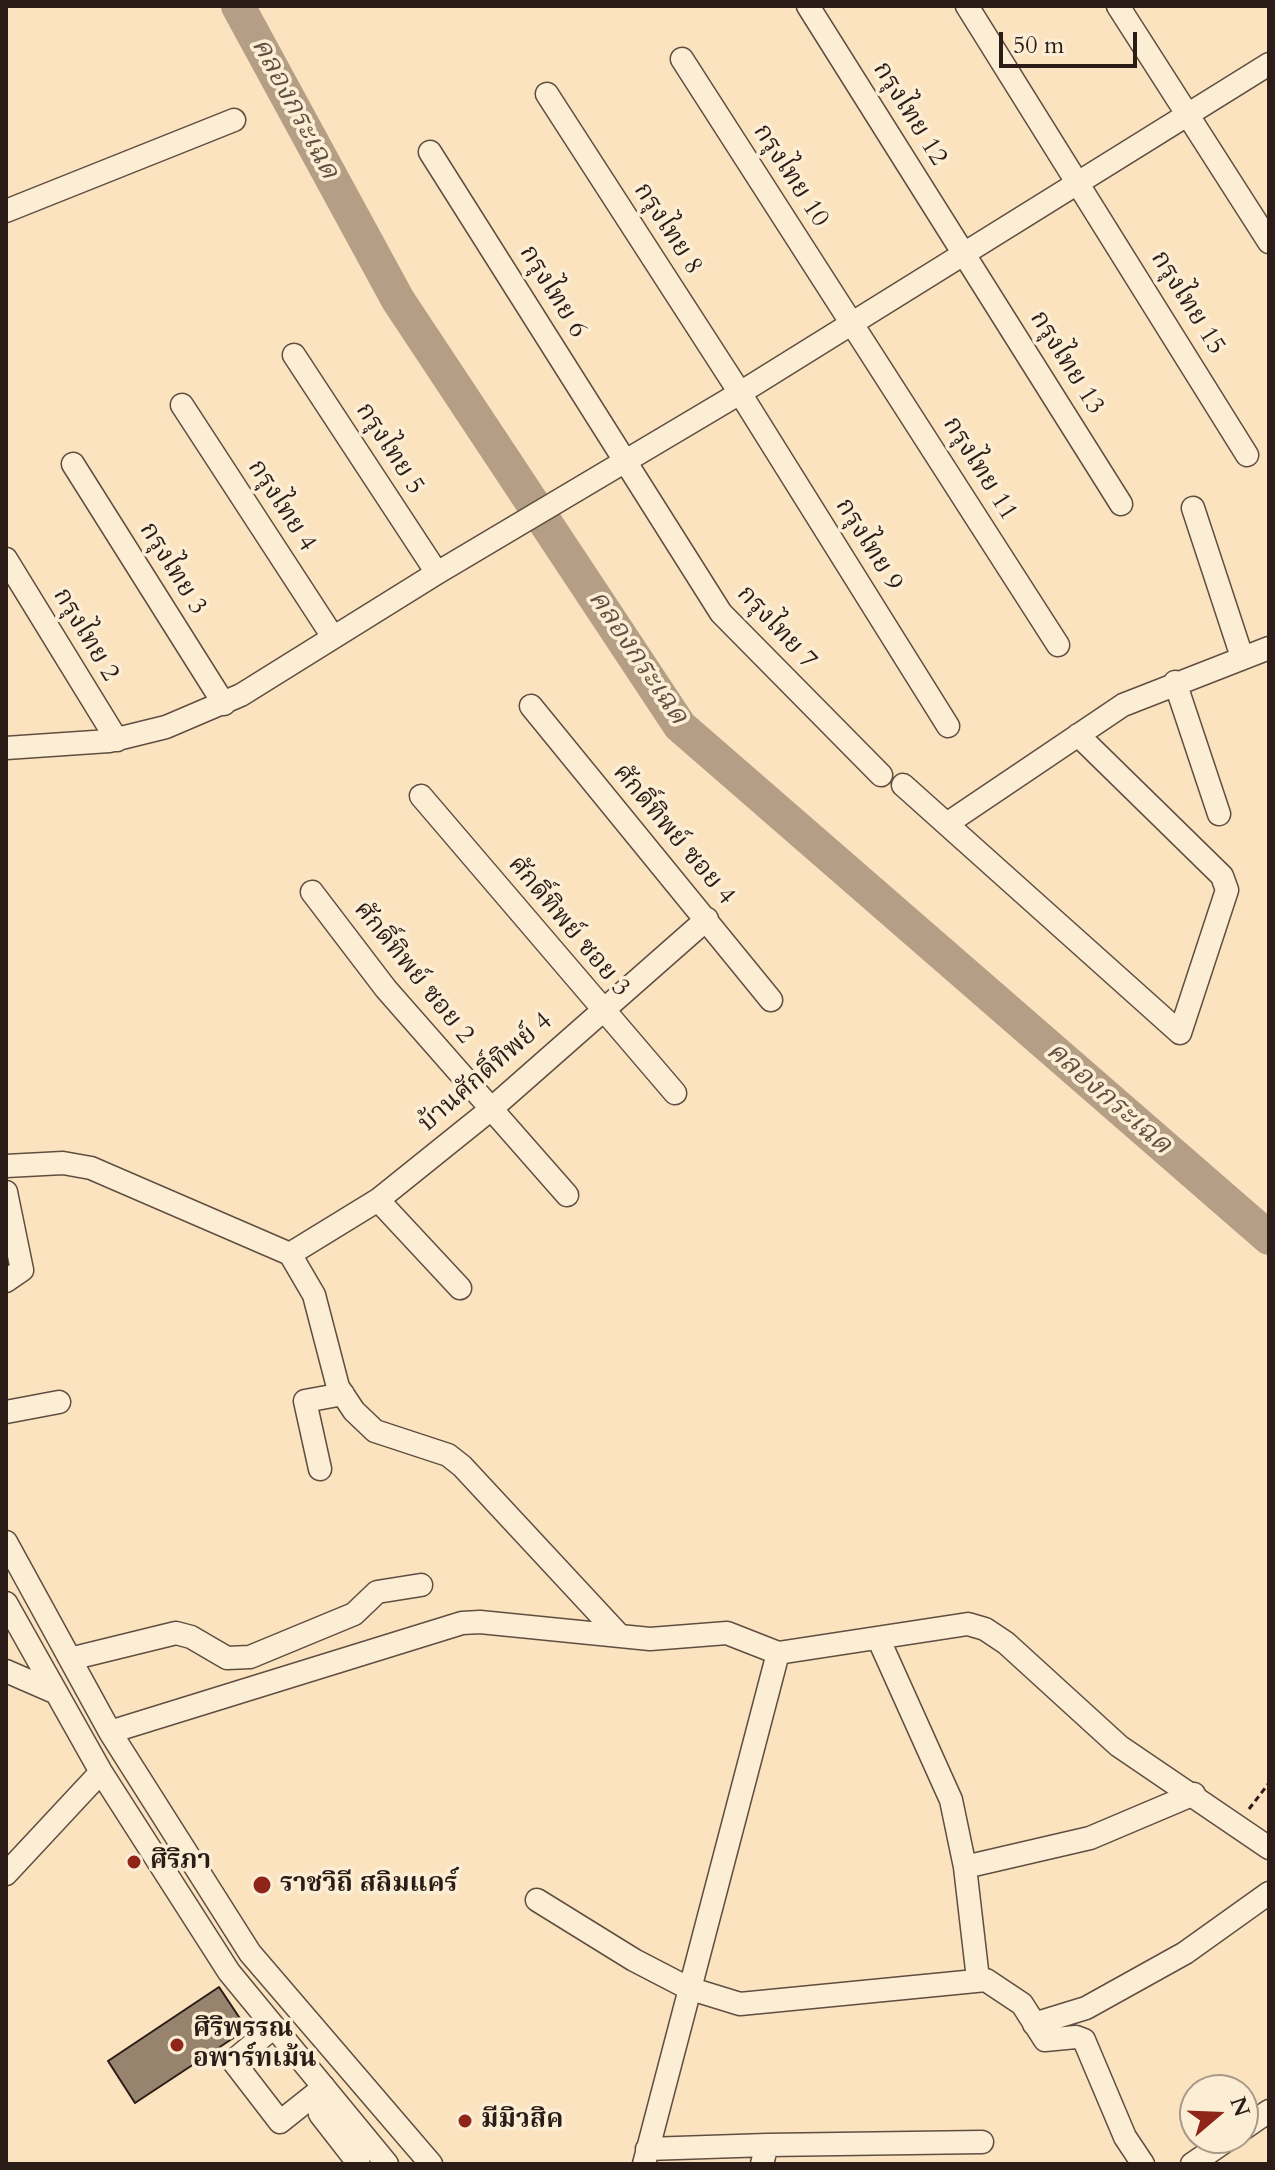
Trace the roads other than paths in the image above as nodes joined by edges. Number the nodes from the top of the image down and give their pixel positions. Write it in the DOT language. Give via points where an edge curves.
graph roads {
  1 [pos="808,6"];
  2 [pos="967,6"];
  3 [pos="1118,6"];
  4 [pos="682,59"];
  5 [pos="1269,64"];
  6 [pos="547,94"];
  7 [pos="1186,113"];
  8 [pos="234,120"];
  9 [pos="430,152"];
  10 [pos="1078,181"];
  11 [pos="6,211"];
  12 [pos="1269,242"];
  13 [pos="963,252"];
  14 [pos="853,323"];
  15 [pos="294,355"];
  16 [pos="740,393"];
  17 [pos="182,405"];
  18 [pos="1247,455"];
  19 [pos="626,463"];
  20 [pos="73,464"];
  21 [pos="1121,504"];
  22 [pos="1193,508"];
  23 [pos="6,559"];
  24 [pos="437,573"];
  25 [pos="333,637"];
  26 [pos="1058,645"];
  27 [pos="1269,648"];
  28 [pos="1242,657"];
  29 [pos="1175,682"];
  30 [pos="224,704"];
  31 [pos="531,706"];
  32 [pos="948,726"];
  33 [pos="1078,735"];
  34 [pos="117,740"];
  35 [pos="6,748"];
  36 [pos="881,775"];
  37 [pos="903,785"];
  38 [pos="421,796"];
  39 [pos="1219,814"];
  40 [pos="948,823"];
  41 [pos="312,892"];
  42 [pos="707,919"];
  43 [pos="771,1000"];
  44 [pos="601,1010"];
  45 [pos="675,1093"];
  46 [pos="490,1110"];
  47 [pos="6,1166"];
  48 [pos="6,1192"];
  49 [pos="567,1195"];
  50 [pos="378,1200"];
  51 [pos="290,1254"];
  52 [pos="6,1281"];
  53 [pos="460,1288"];
  54 [pos="343,1394"];
  55 [pos="59,1402"];
  56 [pos="6,1412"];
  57 [pos="320,1469"];
  58 [pos="6,1542"];
  59 [pos="421,1585"];
  60 [pos="40,1605"];
  61 [pos="10,1611"];
  62 [pos="620,1636"];
  63 [pos="879,1640"];
  64 [pos="778,1653"];
  65 [pos="70,1659"];
  66 [pos="6,1671"];
  67 [pos="52,1691"];
  68 [pos="110,1732"];
  69 [pos="101,1772"];
  70 [pos="1194,1794"];
  71 [pos="1269,1848"];
  72 [pos="965,1867"];
  73 [pos="6,1874"];
  74 [pos="1269,1893"];
  75 [pos="537,1900"];
  76 [pos="978,1979"];
  77 [pos="688,1988"];
  78 [pos="1034,2024"];
  79 [pos="274,2027"];
  80 [pos="327,2092"];
  81 [pos="982,2142"];
  82 [pos="765,2154"];
  83 [pos="906,2154"];
  84 [pos="646,2156"];
  85 [pos="380,2162"];
  86 [pos="359,2164"];
  87 [pos="431,2164"];
  88 [pos="1143,2164"];
  1 -- 13 [label="street, กรุงไทย 12"];
  2 -- 10 [label="street, กรุงไทย 15"];
  3 -- 7 [label="street"];
  4 -- 14 [label="street, กรุงไทย 10"];
  5 -- 7 [label="street"];
  6 -- 16 [label="street, กรุงไทย 8"];
  7 -- 10 [label="street"];
  7 -- 12 [label="street"];
  8 -- 11 [label="street"];
  9 -- 19 [label="street, กรุงไทย 6"];
  10 -- 13 [label="street"];
  10 -- 18 [label="street, กรุงไทย 15"];
  13 -- 14 [label="street"];
  13 -- 21 [label="street, กรุงไทย 13"];
  14 -- 16 [label="street"];
  14 -- 26 [label="street, กรุงไทย 11"];
  15 -- 24 [label="street, กรุงไทย 5"];
  16 -- 19 [label="street"];
  16 -- 32 [label="street, กรุงไทย 9"];
  17 -- 25 [label="street, กรุงไทย 4"];
  19 -- 24 [label="street"];
  19 -- 36 [label="street, กรุงไทย 7" via="721,613"];
  20 -- 30 [label="street, กรุงไทย 3"];
  22 -- 28 [label="street"];
  23 -- 34 [label="street, กรุงไทย 2"];
  24 -- 25 [label="street"];
  25 -- 30 [label="street"];
  27 -- 28 [label="street"];
  28 -- 29 [label="street"];
  29 -- 33 [label="street" via="1123,705"];
  29 -- 39 [label="street"];
  30 -- 34 [label="street"];
  31 -- 42 [label="street, ศักดิ์ทิพย์ ซอย 4"];
  33 -- 40 [label="street"];
  33 -- 40 [label="street" via="1222,876 1227,890 1180,1033"];
  34 -- 35 [label="street"];
  37 -- 40 [label="street"];
  38 -- 44 [label="street, ศักดิ์ทิพย์ ซอย 3"];
  41 -- 46 [label="street, ศักดิ์ทิพย์ ซอย 2" via="386,989"];
  42 -- 43 [label="street, ศักดิ์ทิพย์ ซอย 4"];
  42 -- 44 [label="street, บ้านศักดิ์ทิพย์ 4"];
  44 -- 45 [label="street, ศักดิ์ทิพย์ ซอย 3"];
  44 -- 46 [label="street, บ้านศักดิ์ทิพย์ 4"];
  46 -- 49 [label="street, ศักดิ์ทิพย์ ซอย 2"];
  46 -- 50 [label="street, บ้านศักดิ์ทิพย์ 4"];
  47 -- 51 [label="street" via="63,1163 91,1168"];
  48 -- 52 [label="street" via="22,1270"];
  50 -- 51 [label="street, บ้านศักดิ์ทิพย์ 4"];
  50 -- 53 [label="street"];
  51 -- 54 [label="street" via="314,1295"];
  54 -- 57 [label="street" via="305,1401"];
  54 -- 62 [label="street" via="375,1431 448,1455 462,1466"];
  55 -- 56 [label="street"];
  58 -- 60 [label="street"];
  59 -- 65 [label="street" via="377,1592 354,1614 250,1657 227,1658 176,1633"];
  60 -- 61 [label="street"];
  60 -- 65 [label="street"];
  61 -- 67 [label="street"];
  62 -- 64 [label="street" via="727,1633"];
  62 -- 68 [label="street" via="480,1622 445,1626"];
  63 -- 64 [label="street"];
  63 -- 70 [label="street" via="952,1624 985,1629 1119,1746"];
  63 -- 72 [label="street" via="951,1800"];
  64 -- 77 [label="street"];
  65 -- 68 [label="street"];
  66 -- 67 [label="street"];
  67 -- 69 [label="street"];
  68 -- 87 [label="street" via="250,1953"];
  69 -- 73 [label="street"];
  69 -- 79 [label="street" via="229,1972"];
  70 -- 71 [label="street"];
  70 -- 72 [label="street" via="1090,1838"];
  72 -- 76 [label="street"];
  74 -- 78 [label="street" via="1185,1953 1086,2008"];
  75 -- 77 [label="street"];
  76 -- 77 [label="street" via="755,2005"];
  76 -- 78 [label="street" via="1022,2004"];
  77 -- 84 [label="street"];
  78 -- 88 [label="street" via="1045,2040 1084,2040 1121,2128"];
  79 -- 80 [label="street"];
  79 -- 80 [label="street" via="233,2061 280,2122"];
  80 -- 85 [label="street"];
  80 -- 86 [label="street" via="320,2114"];
  81 -- 83 [label="street"];
  82 -- 83 [label="street"];
  82 -- 84 [label="street"];
}
